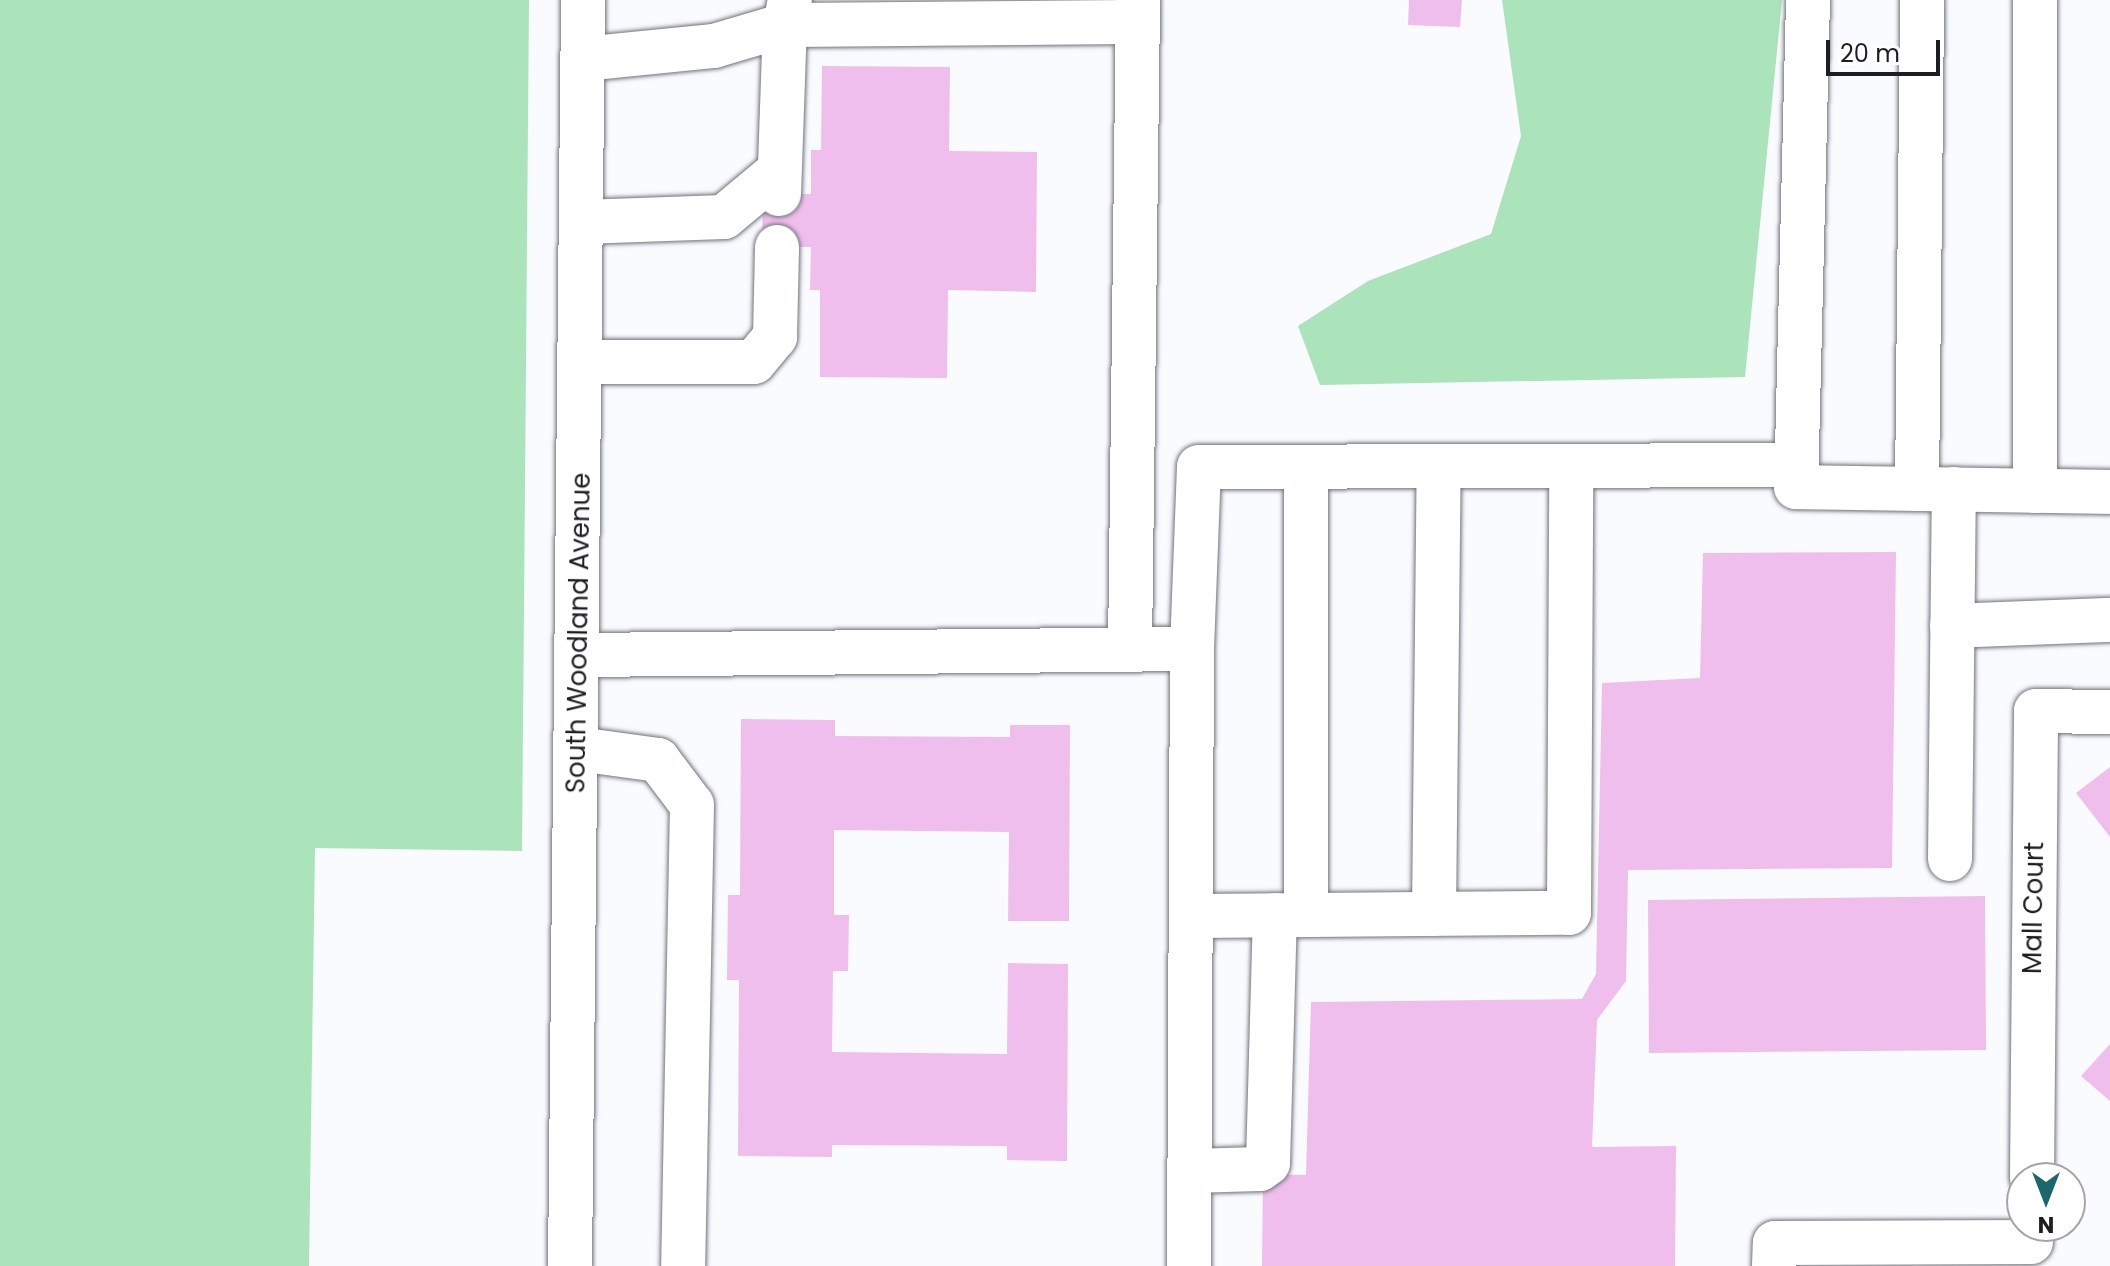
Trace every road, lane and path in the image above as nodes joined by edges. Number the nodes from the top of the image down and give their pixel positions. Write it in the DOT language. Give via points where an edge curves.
graph roads {
  1 [pos="583,0"];
  2 [pos="1808,0"];
  3 [pos="1922,0"];
  4 [pos="2035,0"];
  5 [pos="1138,11"];
  6 [pos="788,13"];
  7 [pos="583,59"];
  8 [pos="724,217"];
  9 [pos="582,222"];
  10 [pos="581,362"];
  11 [pos="1795,465"];
  12 [pos="1571,466"];
  13 [pos="1306,467"];
  14 [pos="1439,467"];
  15 [pos="1935,489"];
  16 [pos="2035,491"];
  17 [pos="2110,492"];
  18 [pos="2110,620"];
  19 [pos="1952,626"];
  20 [pos="1192,649"];
  21 [pos="1130,650"];
  22 [pos="580,655"];
  23 [pos="2110,712"];
  24 [pos="578,749"];
  25 [pos="1950,859"];
  26 [pos="1434,914"];
  27 [pos="1290,915"];
  28 [pos="1192,916"];
  29 [pos="2032,1162"];
  30 [pos="1191,1171"];
  31 [pos="2031,1245"];
  32 [pos="683,1252"];
  33 [pos="1950,1253"];
  34 [pos="570,1266"];
  35 [pos="1189,1266"];
  36 [pos="1774,1266"];
  1 -- 7 [label="street, South Woodland Avenue"];
  2 -- 11 [label="street"];
  3 -- 15 [label="street"];
  4 -- 16 [label="street"];
  5 -- 6 [label="street"];
  5 -- 21 [label="street"];
  6 -- 7 [label="street" via="714,46"];
  6 -- 8 [label="street" via="779,182"];
  7 -- 9 [label="street, South Woodland Avenue"];
  8 -- 9 [label="street"];
  8 -- 10 [label="street" via="777,259 775,337 754,362"];
  9 -- 10 [label="street, South Woodland Avenue"];
  10 -- 22 [label="street, South Woodland Avenue"];
  11 -- 12 [label="street"];
  11 -- 15 [label="street" via="1796,487"];
  12 -- 14 [label="street"];
  12 -- 26 [label="street" via="1569,913"];
  13 -- 14 [label="street"];
  13 -- 20 [label="street" via="1199,467"];
  13 -- 27 [label="street"];
  14 -- 26 [label="street"];
  15 -- 16 [label="street"];
  15 -- 19 [label="street"];
  16 -- 17 [label="street"];
  18 -- 19 [label="street"];
  19 -- 25 [label="street"];
  20 -- 21 [label="street"];
  20 -- 28 [label="street"];
  21 -- 22 [label="street"];
  22 -- 24 [label="street, South Woodland Avenue"];
  23 -- 29 [label="street, Mall Court" via="2036,711"];
  24 -- 32 [label="street" via="658,760 692,805"];
  24 -- 34 [label="street, South Woodland Avenue"];
  26 -- 27 [label="street"];
  27 -- 28 [label="street"];
  27 -- 30 [label="street" via="1268,1163 1260,1169"];
  28 -- 30 [label="street"];
  30 -- 35 [label="street"];
  31 -- 33 [label="street"];
  33 -- 36 [label="street" via="1775,1243"];
}
